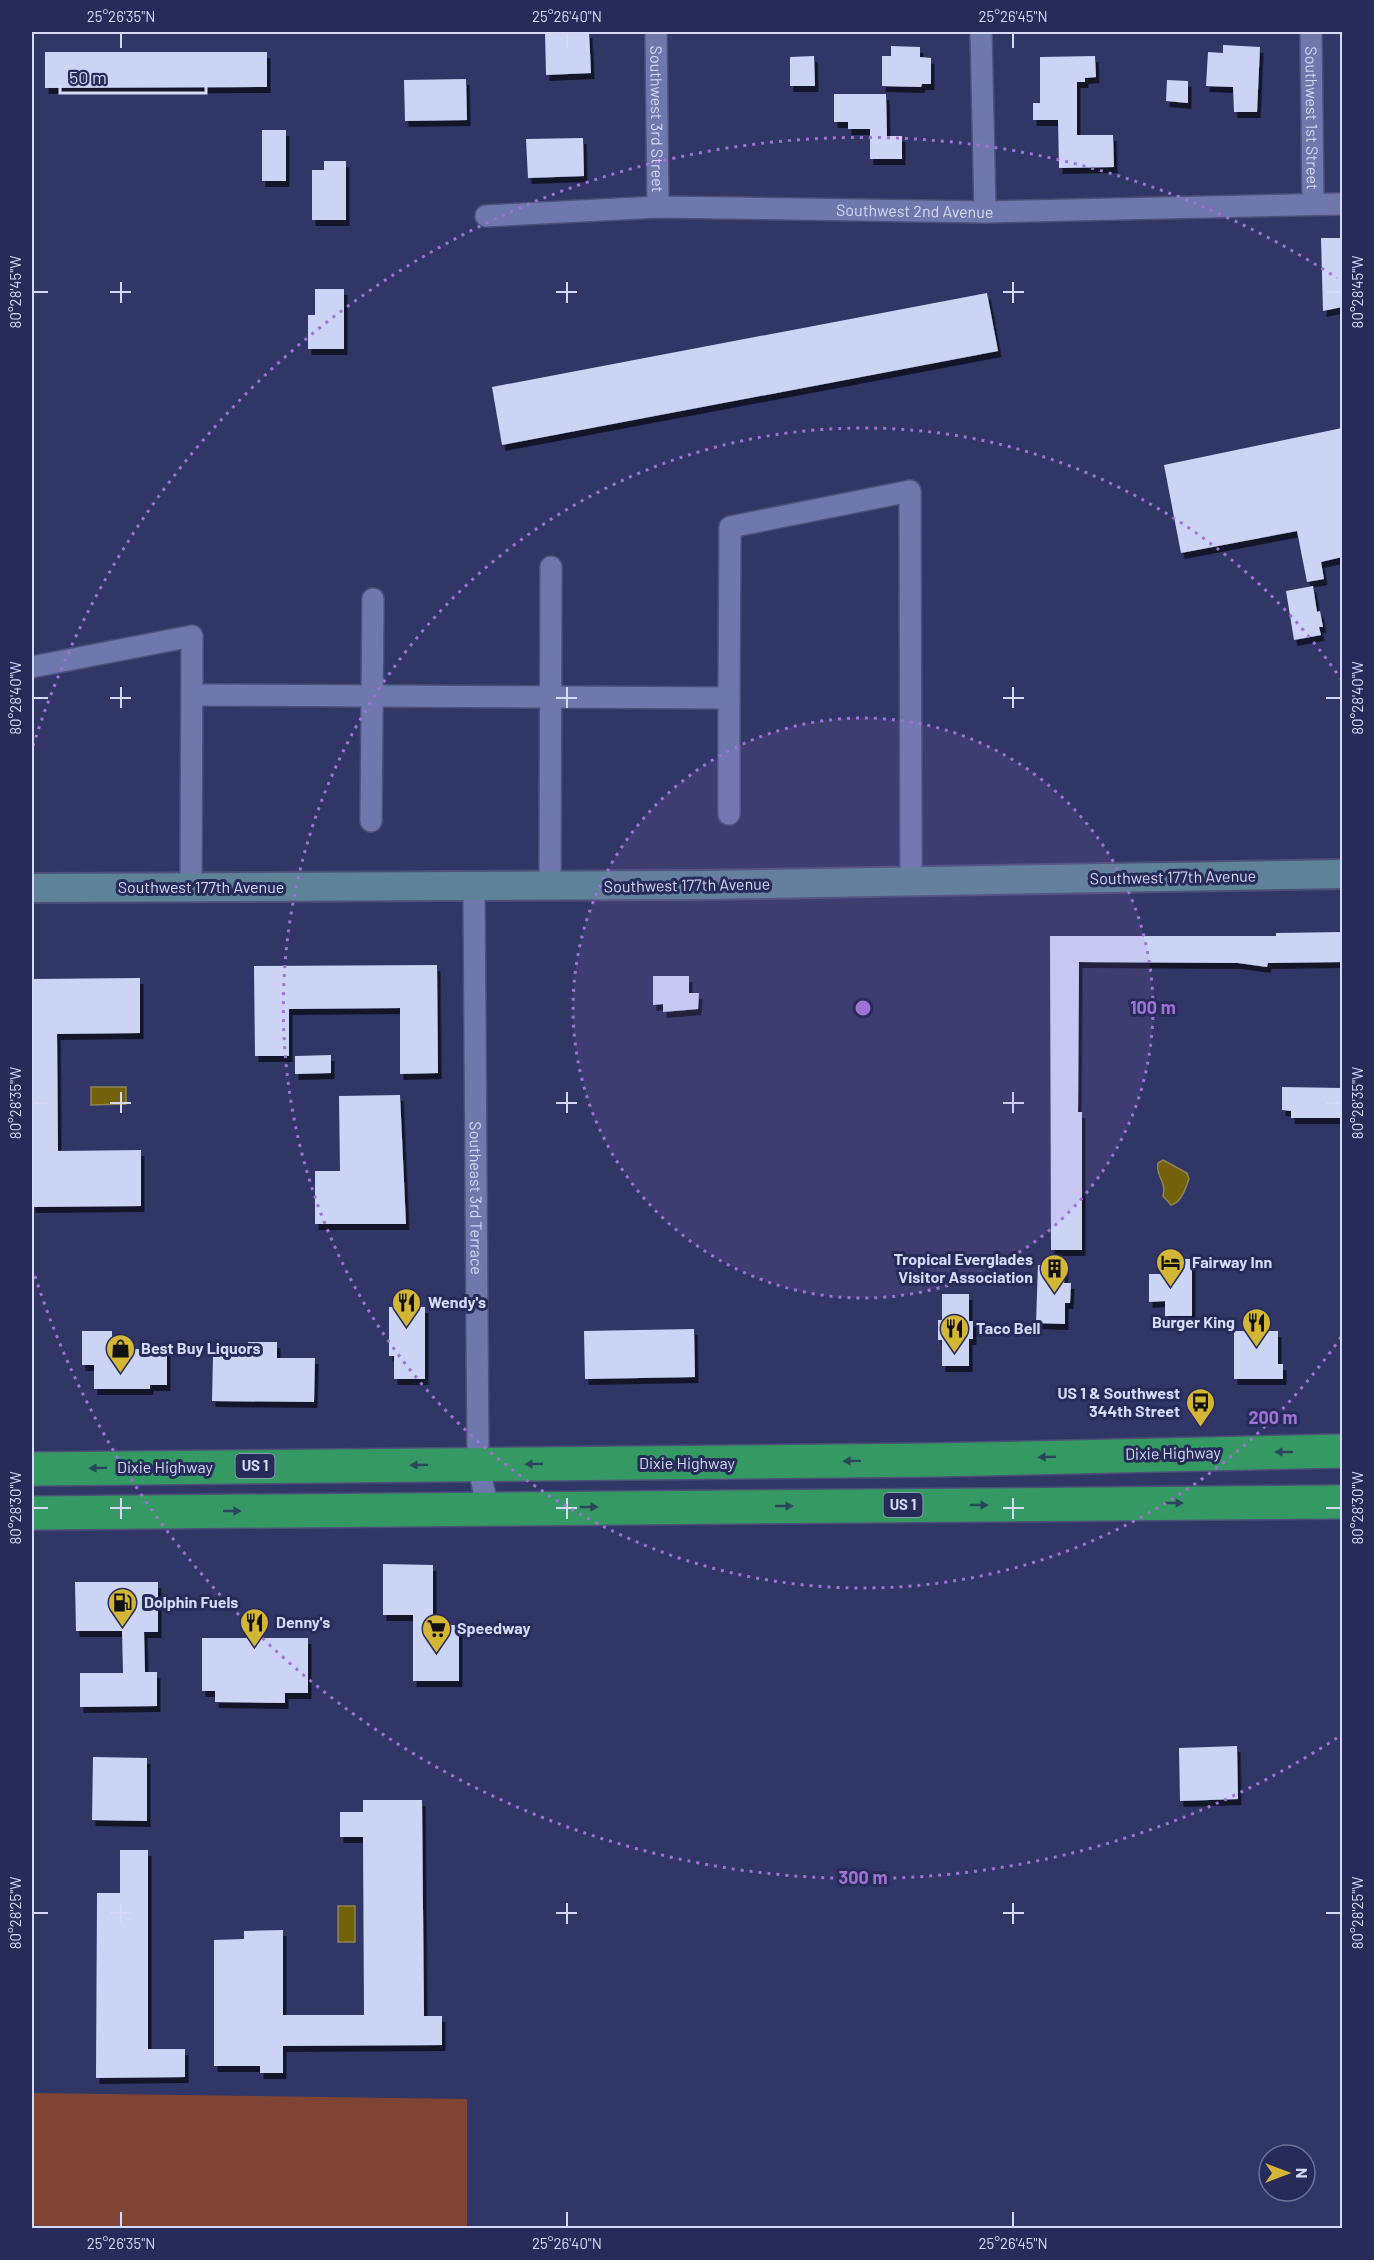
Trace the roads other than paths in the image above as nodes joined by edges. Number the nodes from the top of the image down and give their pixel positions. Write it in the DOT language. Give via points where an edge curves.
graph roads {
  1 [pos="656,32"];
  2 [pos="981,32"];
  3 [pos="1311,32"];
  4 [pos="1313,204"];
  5 [pos="1342,204"];
  6 [pos="658,207"];
  7 [pos="985,212"];
  8 [pos="486,216"];
  9 [pos="551,567"];
  10 [pos="373,599"];
  11 [pos="32,668"];
  12 [pos="372,694"];
  13 [pos="192,695"];
  14 [pos="551,695"];
  15 [pos="729,698"];
  16 [pos="729,814"];
  17 [pos="371,821"];
  18 [pos="1342,874"];
  19 [pos="911,882"];
  20 [pos="190,887"];
  21 [pos="550,887"];
  22 [pos="32,888"];
  23 [pos="474,888"];
  24 [pos="1342,1451"];
  25 [pos="477,1465"];
  26 [pos="32,1469"];
  27 [pos="1342,1502"];
  28 [pos="488,1508"];
  29 [pos="32,1514"];
  1 -- 6 [label="street, Southwest 3rd Street"];
  2 -- 7 [label="street"];
  3 -- 4 [label="street, Southwest 1st Street"];
  4 -- 5 [label="street, Southwest 2nd Avenue"];
  4 -- 7 [label="street, Southwest 2nd Avenue"];
  6 -- 7 [label="street, Southwest 2nd Avenue"];
  6 -- 8 [label="street, Southwest 2nd Avenue"];
  9 -- 14 [label="street"];
  10 -- 12 [label="street"];
  11 -- 13 [label="street" via="192,636"];
  12 -- 13 [label="street"];
  12 -- 14 [label="street"];
  12 -- 17 [label="street"];
  13 -- 20 [label="street"];
  14 -- 15 [label="street"];
  14 -- 21 [label="street"];
  15 -- 16 [label="street"];
  15 -- 19 [label="street" via="730,526 910,491"];
  18 -- 19 [label="main road, Southwest 177th Avenue"];
  19 -- 21 [label="main road, Southwest 177th Avenue"];
  20 -- 22 [label="main road, Southwest 177th Avenue"];
  20 -- 23 [label="main road, Southwest 177th Avenue"];
  21 -- 23 [label="main road, Southwest 177th Avenue"];
  23 -- 25 [label="street, Southeast 3rd Terrace"];
  24 -- 25 [label="highway, Dixie Highway / US 1, one-way"];
  25 -- 26 [label="highway, Dixie Highway / US 1, one-way"];
  25 -- 28 [label="street, Southeast 3rd Terrace"];
  28 -- 27 [label="highway, US 1, one-way"];
  29 -- 28 [label="highway, US 1, one-way"];
}
